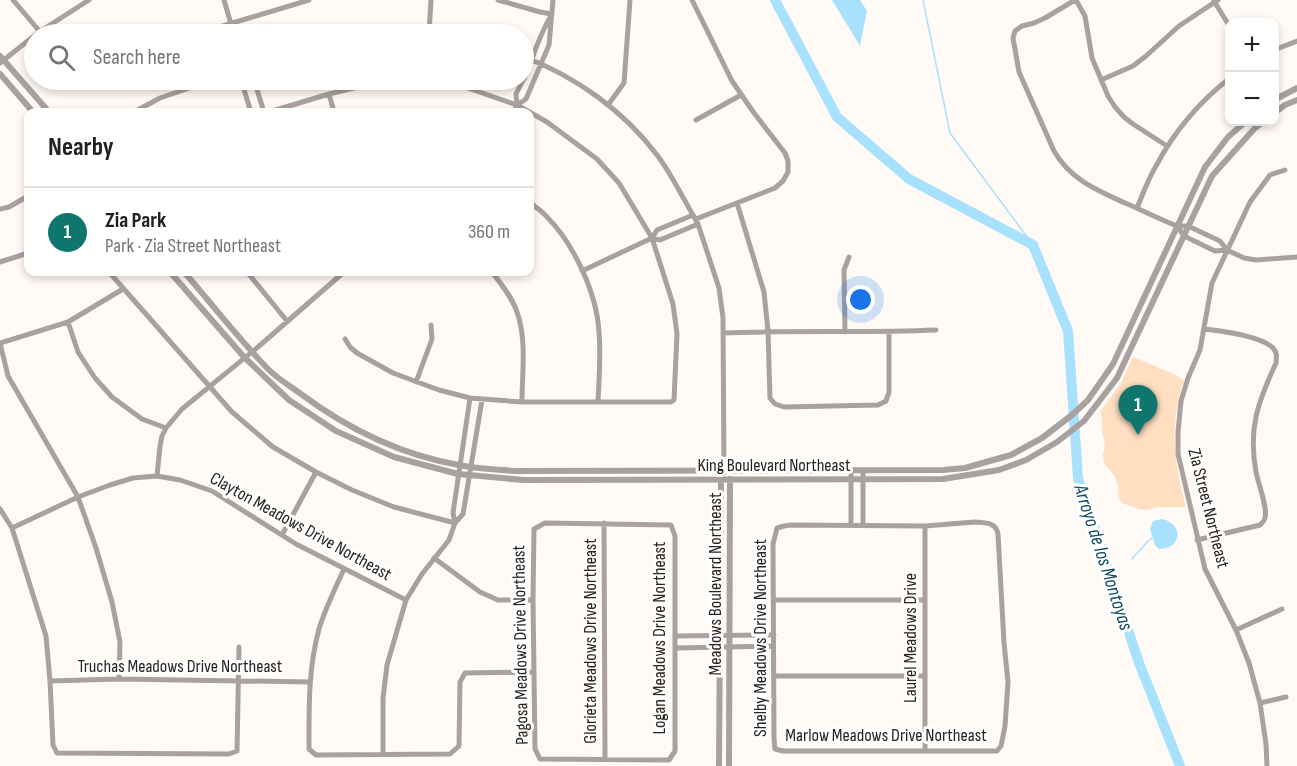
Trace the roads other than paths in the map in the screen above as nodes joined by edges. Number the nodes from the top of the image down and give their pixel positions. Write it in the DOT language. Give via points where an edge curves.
graph roads {
  1 [pos="13,0"];
  2 [pos="90,0"];
  3 [pos="224,0"];
  4 [pos="309,0"];
  5 [pos="431,0"];
  6 [pos="498,0"];
  7 [pos="553,0"];
  8 [pos="630,0"];
  9 [pos="692,0"];
  10 [pos="1076,0"];
  11 [pos="1215,1"];
  12 [pos="552,14"];
  13 [pos="1225,18"];
  14 [pos="31,24"];
  15 [pos="53,24"];
  16 [pos="231,24"];
  17 [pos="430,24"];
  18 [pos="1297,41"];
  19 [pos="24,44"];
  20 [pos="1279,48"];
  21 [pos="534,55"];
  22 [pos="1,60"];
  23 [pos="534,61"];
  24 [pos="541,64"];
  25 [pos="0,74"];
  26 [pos="534,80"];
  27 [pos="1101,80"];
  28 [pos="1225,82"];
  29 [pos="24,85"];
  30 [pos="1297,88"];
  31 [pos="29,90"];
  32 [pos="184,90"];
  33 [pos="244,90"];
  34 [pos="258,90"];
  35 [pos="346,90"];
  36 [pos="474,90"];
  37 [pos="518,90"];
  38 [pos="530,90"];
  39 [pos="329,94"];
  40 [pos="741,95"];
  41 [pos="1279,98"];
  42 [pos="1297,100"];
  43 [pos="517,105"];
  44 [pos="608,105"];
  45 [pos="30,108"];
  46 [pos="45,108"];
  47 [pos="141,108"];
  48 [pos="250,108"];
  49 [pos="265,108"];
  50 [pos="281,108"];
  51 [pos="333,108"];
  52 [pos="516,108"];
  53 [pos="522,108"];
  54 [pos="1279,110"];
  55 [pos="534,115"];
  56 [pos="696,120"];
  57 [pos="1240,126"];
  58 [pos="1258,126"];
  59 [pos="1167,146"];
  60 [pos="1285,170"];
  61 [pos="24,198"];
  62 [pos="737,203"];
  63 [pos="534,205"];
  64 [pos="1137,208"];
  65 [pos="0,209"];
  66 [pos="696,219"];
  67 [pos="1177,226"];
  68 [pos="1188,226"];
  69 [pos="1184,236"];
  70 [pos="652,238"];
  71 [pos="1227,250"];
  72 [pos="24,255"];
  73 [pos="849,257"];
  74 [pos="1297,257"];
  75 [pos="0,262"];
  76 [pos="582,271"];
  77 [pos="112,276"];
  78 [pos="173,276"];
  79 [pos="187,276"];
  80 [pos="250,276"];
  81 [pos="339,276"];
  82 [pos="495,276"];
  83 [pos="123,289"];
  84 [pos="287,321"];
  85 [pos="68,322"];
  86 [pos="431,326"];
  87 [pos="1204,328"];
  88 [pos="936,330"];
  89 [pos="768,331"];
  90 [pos="845,332"];
  91 [pos="889,332"];
  92 [pos="723,333"];
  93 [pos="345,339"];
  94 [pos="0,343"];
  95 [pos="252,351"];
  96 [pos="244,357"];
  97 [pos="416,382"];
  98 [pos="209,386"];
  99 [pos="470,398"];
  100 [pos="482,400"];
  101 [pos="522,402"];
  102 [pos="598,402"];
  103 [pos="166,428"];
  104 [pos="460,465"];
  105 [pos="472,466"];
  106 [pos="724,470"];
  107 [pos="851,470"];
  108 [pos="863,470"];
  109 [pos="316,472"];
  110 [pos="458,474"];
  111 [pos="470,476"];
  112 [pos="157,477"];
  113 [pos="851,479"];
  114 [pos="863,479"];
  115 [pos="721,480"];
  116 [pos="731,480"];
  117 [pos="78,497"];
  118 [pos="0,509"];
  119 [pos="455,523"];
  120 [pos="604,523"];
  121 [pos="851,525"];
  122 [pos="863,525"];
  123 [pos="925,525"];
  124 [pos="12,528"];
  125 [pos="282,536"];
  126 [pos="1197,540"];
  127 [pos="434,558"];
  128 [pos="344,569"];
  129 [pos="406,600"];
  130 [pos="533,600"];
  131 [pos="774,600"];
  132 [pos="925,600"];
  133 [pos="1282,609"];
  134 [pos="1236,630"];
  135 [pos="774,635"];
  136 [pos="676,636"];
  137 [pos="720,636"];
  138 [pos="730,636"];
  139 [pos="719,646"];
  140 [pos="774,646"];
  141 [pos="239,647"];
  142 [pos="730,647"];
  143 [pos="675,648"];
  144 [pos="534,672"];
  145 [pos="774,676"];
  146 [pos="925,676"];
  147 [pos="119,679"];
  148 [pos="238,680"];
  149 [pos="50,681"];
  150 [pos="310,682"];
  151 [pos="1286,697"];
  152 [pos="1260,703"];
  153 [pos="775,749"];
  154 [pos="925,751"];
  155 [pos="383,753"];
  156 [pos="605,759"];
  157 [pos="719,766"];
  158 [pos="729,766"];
  159 [pos="1267,766"];
  1 -- 14 [label="street"];
  2 -- 15 [label="street"];
  3 -- 16 [label="street"];
  4 -- 16 [label="street"];
  5 -- 17 [label="street"];
  6 -- 12 [label="street"];
  7 -- 12 [label="street"];
  8 -- 44 [label="street" via="624,82"];
  9 -- 40 [label="street"];
  10 -- 27 [label="street" via="1085,16 1092,58"];
  10 -- 64 [label="street" via="1015,31 1019,72 1059,160 1068,171 1088,186"];
  11 -- 13 [label="street"];
  11 -- 27 [label="street" via="1133,66"];
  12 -- 21 [label="street"];
  12 -- 24 [label="street" via="549,45"];
  18 -- 20 [label="street"];
  19 -- 22 [label="street"];
  22 -- 29 [label="street"];
  23 -- 24 [label="street, Meadows Boulevard Northeast"];
  24 -- 26 [label="street"];
  24 -- 44 [label="street, Meadows Boulevard Northeast"];
  25 -- 45 [label="street"];
  27 -- 59 [label="street" via="1124,117"];
  28 -- 59 [label="street" via="1188,117"];
  30 -- 41 [label="street"];
  31 -- 46 [label="street"];
  32 -- 47 [label="street"];
  33 -- 48 [label="street"];
  34 -- 49 [label="street"];
  35 -- 39 [label="street"];
  36 -- 43 [label="street"];
  37 -- 43 [label="street"];
  38 -- 43 [label="street"];
  39 -- 50 [label="street"];
  39 -- 51 [label="street"];
  40 -- 56 [label="street"];
  40 -- 62 [label="street" via="785,153 788,172 775,188"];
  42 -- 54 [label="street"];
  43 -- 52 [label="street"];
  43 -- 53 [label="street"];
  44 -- 66 [label="street, Meadows Boulevard Northeast" via="658,156"];
  55 -- 70 [label="street" via="597,159 619,183"];
  57 -- 67 [label="street, King Boulevard Northeast" via="1205,167"];
  58 -- 68 [label="street, King Boulevard Northeast" via="1212,176"];
  59 -- 64 [label="street"];
  60 -- 71 [label="street, Zia Street Northeast" via="1270,175 1260,188"];
  61 -- 65 [label="street"];
  62 -- 66 [label="street"];
  62 -- 89 [label="street" via="764,292"];
  63 -- 76 [label="street" via="548,217"];
  64 -- 67 [label="street"];
  66 -- 70 [label="street" via="660,240"];
  66 -- 70 [label="street" via="657,230"];
  66 -- 92 [label="street, Meadows Boulevard Northeast" via="719,288"];
  67 -- 68 [label="street"];
  67 -- 69 [label="street"];
  67 -- 108 [label="street, King Boulevard Northeast" via="1113,364 1091,397 1061,424 1011,455 965,468"];
  68 -- 69 [label="street, King Boulevard Northeast"];
  68 -- 71 [label="street" via="1220,241"];
  69 -- 71 [label="street" via="1215,251"];
  69 -- 114 [label="street, King Boulevard Northeast" via="1117,378 1076,428 1026,460 999,470 943,479"];
  70 -- 76 [label="street"];
  70 -- 102 [label="street" via="673,304 677,334 674,399"];
  71 -- 74 [label="street" via="1256,260"];
  71 -- 87 [label="street, Zia Street Northeast" via="1212,283"];
  72 -- 75 [label="street"];
  73 -- 90 [label="street" via="844,270"];
  76 -- 102 [label="street" via="599,332"];
  77 -- 83 [label="street"];
  78 -- 96 [label="street, King Boulevard Northeast"];
  79 -- 95 [label="street, King Boulevard Northeast"];
  80 -- 84 [label="street"];
  81 -- 84 [label="street"];
  82 -- 101 [label="street" via="517,310 521,328"];
  83 -- 85 [label="street"];
  83 -- 98 [label="street"];
  84 -- 95 [label="street"];
  85 -- 94 [label="street"];
  85 -- 103 [label="street" via="78,352 106,391 142,419"];
  86 -- 97 [label="street" via="432,339"];
  87 -- 126 [label="street, Zia Street Northeast" via="1181,401 1178,432 1178,454"];
  87 -- 126 [label="street" via="1247,335 1267,344 1276,353 1276,363 1253,428 1264,520 1260,525"];
  88 -- 91 [label="street"];
  89 -- 90 [label="street"];
  89 -- 91 [label="street" via="770,398 784,406 879,405 886,401"];
  89 -- 92 [label="street"];
  90 -- 91 [label="street"];
  92 -- 106 [label="street, Meadows Boulevard Northeast"];
  93 -- 97 [label="street" via="357,353"];
  94 -- 117 [label="street" via="8,376"];
  95 -- 96 [label="street"];
  95 -- 104 [label="street, King Boulevard Northeast" via="270,370 348,426 407,451"];
  96 -- 98 [label="street"];
  96 -- 110 [label="street, King Boulevard Northeast" via="289,400 336,431 394,457"];
  97 -- 99 [label="street"];
  98 -- 103 [label="street"];
  98 -- 109 [label="street" via="273,447"];
  99 -- 100 [label="street"];
  99 -- 104 [label="street"];
  100 -- 101 [label="street"];
  100 -- 105 [label="street"];
  101 -- 102 [label="street"];
  103 -- 112 [label="street"];
  104 -- 105 [label="street, King Boulevard Northeast"];
  104 -- 110 [label="street"];
  105 -- 106 [label="street, King Boulevard Northeast" via="514,471"];
  105 -- 111 [label="street"];
  106 -- 107 [label="street, King Boulevard Northeast"];
  106 -- 115 [label="street, Meadows Boulevard Northeast"];
  106 -- 116 [label="street, Meadows Boulevard Northeast"];
  107 -- 108 [label="street, King Boulevard Northeast"];
  107 -- 113 [label="street"];
  108 -- 114 [label="street"];
  109 -- 119 [label="street" via="394,507"];
  109 -- 125 [label="street"];
  110 -- 111 [label="street, King Boulevard Northeast"];
  110 -- 119 [label="street"];
  111 -- 115 [label="street, King Boulevard Northeast" via="523,480"];
  111 -- 119 [label="street" via="463,514"];
  112 -- 117 [label="street, Clayton Meadows Drive Northeast" via="133,478"];
  112 -- 125 [label="street, Clayton Meadows Drive Northeast" via="212,491"];
  113 -- 114 [label="street, King Boulevard Northeast"];
  113 -- 116 [label="street, King Boulevard Northeast"];
  113 -- 121 [label="street"];
  114 -- 122 [label="street"];
  115 -- 116 [label="street, King Boulevard Northeast"];
  115 -- 137 [label="street, Meadows Boulevard Northeast"];
  116 -- 138 [label="street, Meadows Boulevard Northeast"];
  117 -- 124 [label="street, Clayton Meadows Drive Northeast"];
  117 -- 147 [label="street" via="112,602 120,642"];
  118 -- 124 [label="street"];
  119 -- 127 [label="street" via="449,540"];
  120 -- 130 [label="street, Pagosa Meadows Drive Northeast" via="545,523 534,529"];
  120 -- 136 [label="street, Logan Meadows Drive Northeast" via="671,525 675,536"];
  120 -- 156 [label="street, Glorieta Meadows Drive Northeast"];
  121 -- 122 [label="street"];
  121 -- 131 [label="street, Shelby Meadows Drive Northeast" via="777,528"];
  122 -- 123 [label="street"];
  123 -- 132 [label="street, Laurel Meadows Drive"];
  123 -- 154 [label="street, Marlow Meadows Drive Northeast" via="975,522 998,529 1008,682 1005,726 997,751"];
  124 -- 149 [label="street" via="46,636"];
  125 -- 128 [label="street, Clayton Meadows Drive Northeast"];
  126 -- 134 [label="street, Zia Street Northeast" via="1205,569"];
  127 -- 129 [label="street"];
  127 -- 130 [label="street" via="480,592 498,600"];
  128 -- 129 [label="street, Clayton Meadows Drive Northeast"];
  128 -- 150 [label="street" via="319,630"];
  129 -- 155 [label="street" via="387,665"];
  130 -- 144 [label="street, Pagosa Meadows Drive Northeast"];
  131 -- 132 [label="street"];
  131 -- 135 [label="street, Shelby Meadows Drive Northeast"];
  132 -- 146 [label="street, Laurel Meadows Drive"];
  133 -- 134 [label="street"];
  134 -- 152 [label="street, Zia Street Northeast"];
  135 -- 138 [label="street"];
  135 -- 140 [label="street, Shelby Meadows Drive Northeast"];
  136 -- 137 [label="street"];
  136 -- 143 [label="street, Logan Meadows Drive Northeast"];
  137 -- 138 [label="street"];
  137 -- 139 [label="street, Meadows Boulevard Northeast"];
  138 -- 142 [label="street, Meadows Boulevard Northeast"];
  139 -- 142 [label="street"];
  139 -- 143 [label="street"];
  139 -- 157 [label="street, Meadows Boulevard Northeast"];
  140 -- 142 [label="street"];
  140 -- 145 [label="street, Shelby Meadows Drive Northeast"];
  141 -- 148 [label="street"];
  142 -- 158 [label="street, Meadows Boulevard Northeast"];
  143 -- 156 [label="street, Logan Meadows Drive Northeast" via="675,751 669,760"];
  144 -- 155 [label="street" via="465,673 460,682 459,746 450,754"];
  144 -- 156 [label="street, Pagosa Meadows Drive Northeast" via="535,749 540,759"];
  145 -- 146 [label="street"];
  145 -- 153 [label="street, Shelby Meadows Drive Northeast"];
  146 -- 154 [label="street, Laurel Meadows Drive"];
  147 -- 148 [label="street, Truchas Meadows Drive Northeast"];
  147 -- 149 [label="street, Truchas Meadows Drive Northeast"];
  148 -- 149 [label="street" via="237,751 228,754 57,753 53,745"];
  148 -- 150 [label="street, Truchas Meadows Drive Northeast"];
  150 -- 155 [label="street" via="309,749 316,754"];
  151 -- 152 [label="street"];
  152 -- 159 [label="street, Zia Street Northeast"];
  153 -- 154 [label="street, Marlow Meadows Drive Northeast"];
}
